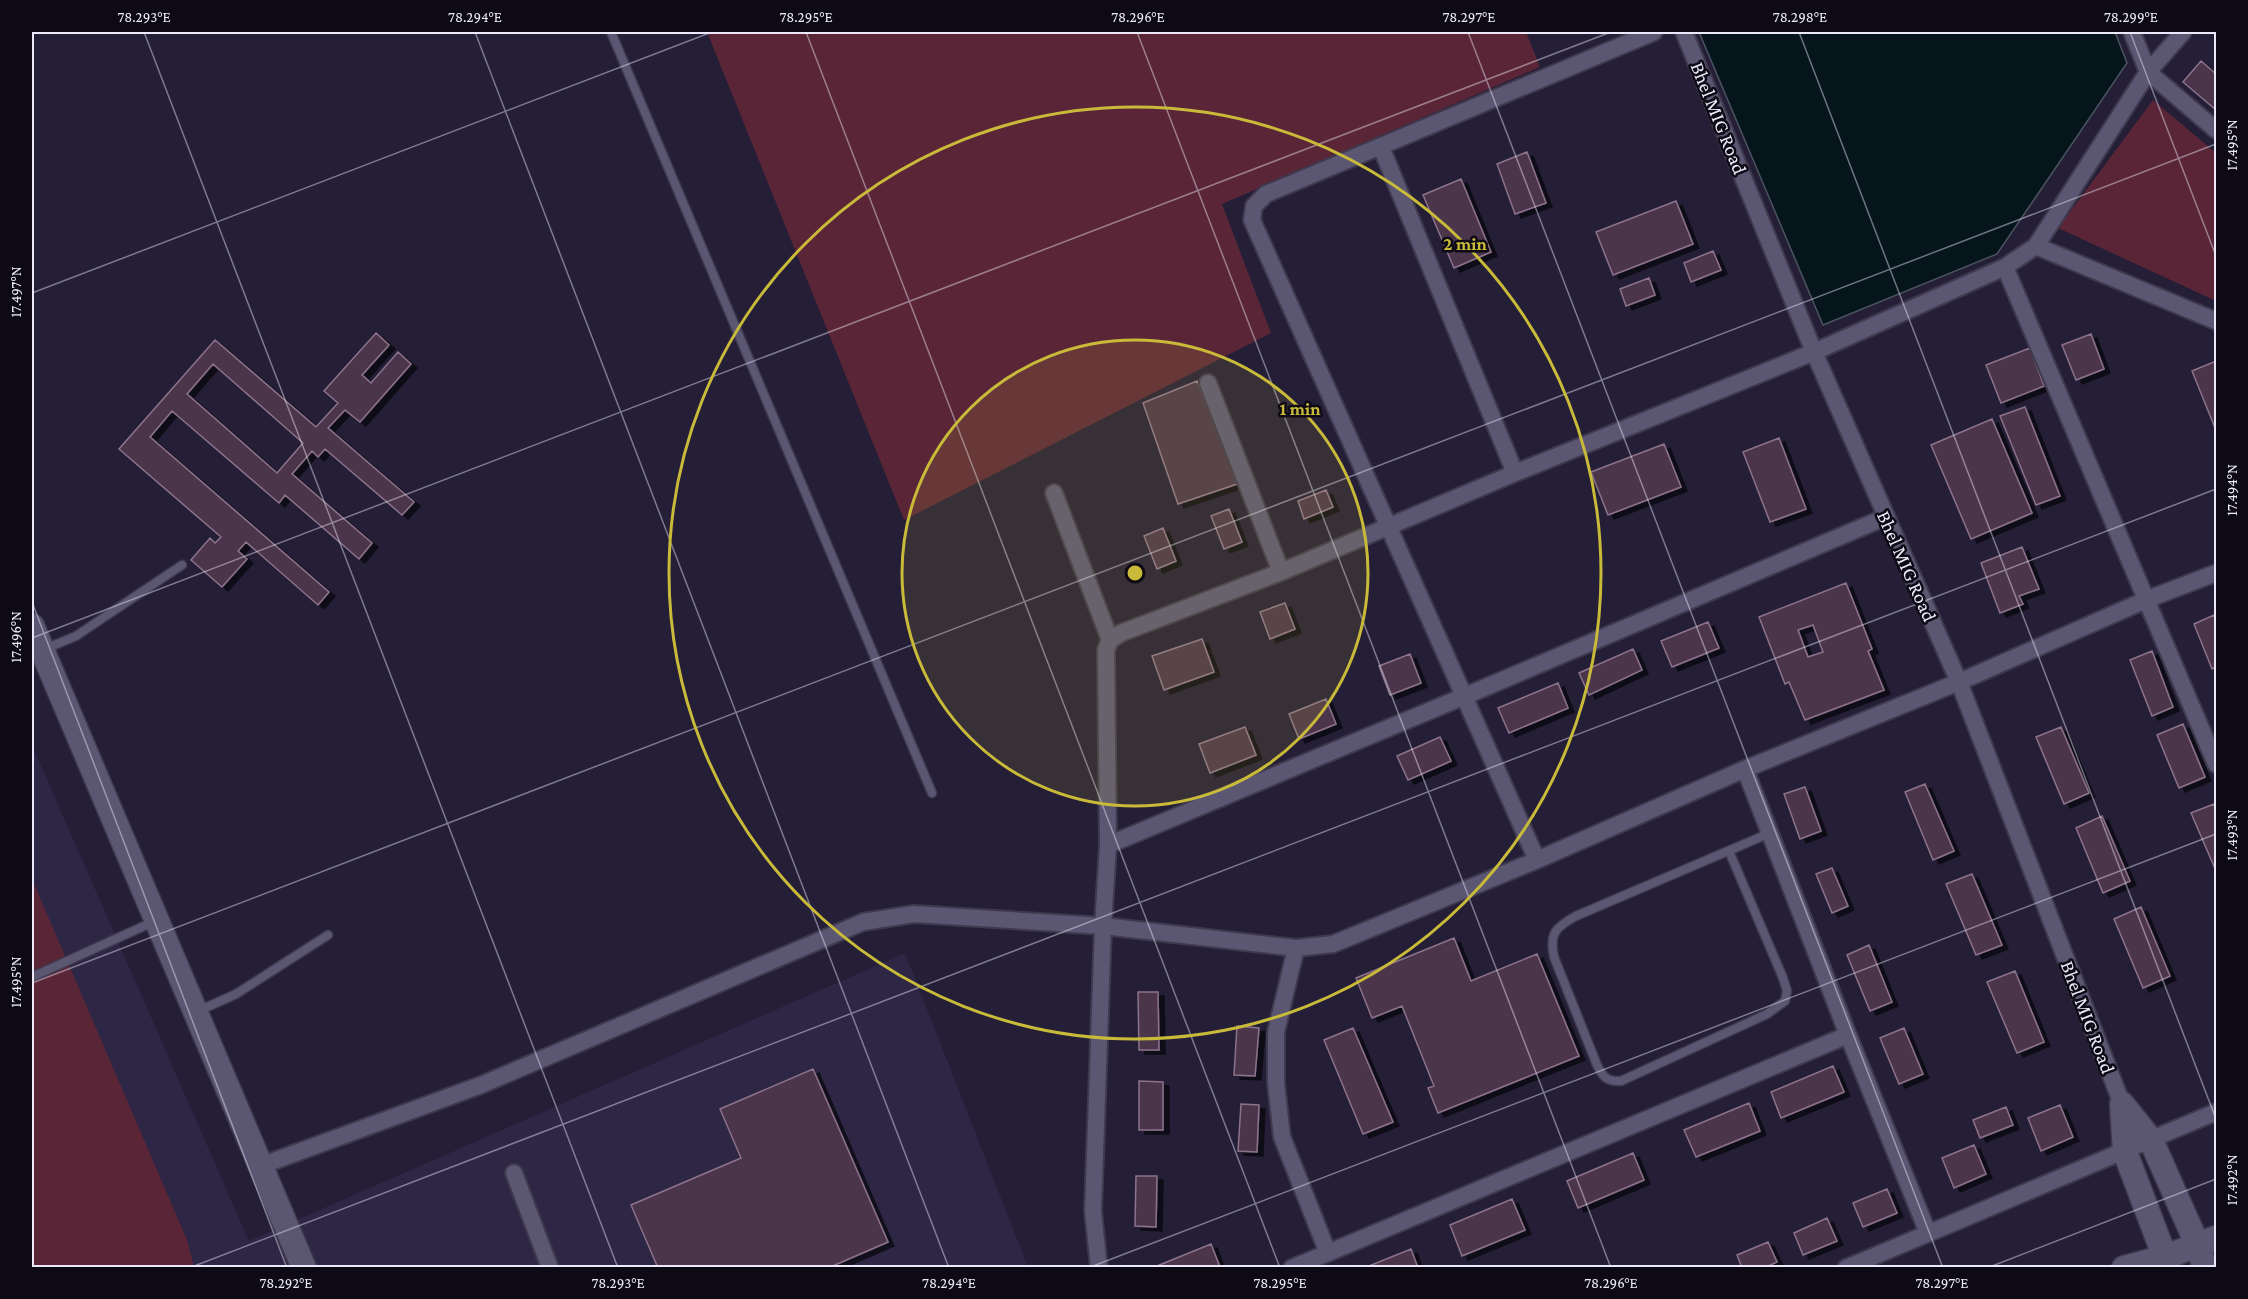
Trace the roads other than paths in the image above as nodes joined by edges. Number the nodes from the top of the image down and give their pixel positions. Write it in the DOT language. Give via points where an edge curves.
graph roads {
  1 [pos="611,32"];
  2 [pos="1654,32"];
  3 [pos="1684,32"];
  4 [pos="2132,32"];
  5 [pos="2183,32"];
  6 [pos="2148,72"];
  7 [pos="2217,130"];
  8 [pos="1380,147"];
  9 [pos="2036,246"];
  10 [pos="2005,267"];
  11 [pos="2217,321"];
  12 [pos="1814,352"];
  13 [pos="1208,383"];
  14 [pos="1515,474"];
  15 [pos="1054,493"];
  16 [pos="1886,517"];
  17 [pos="1388,527"];
  18 [pos="182,565"];
  19 [pos="1281,572"];
  20 [pos="2217,573"];
  21 [pos="2148,599"];
  22 [pos="32,626"];
  23 [pos="1110,640"];
  24 [pos="42,651"];
  25 [pos="1959,682"];
  26 [pos="1465,696"];
  27 [pos="2217,764"];
  28 [pos="1745,769"];
  29 [pos="933,794"];
  30 [pos="1770,833"];
  31 [pos="1108,845"];
  32 [pos="1729,851"];
  33 [pos="1538,860"];
  34 [pos="156,921"];
  35 [pos="1103,926"];
  36 [pos="328,936"];
  37 [pos="1296,948"];
  38 [pos="32,977"];
  39 [pos="195,1012"];
  40 [pos="1848,1035"];
  41 [pos="2122,1104"];
  42 [pos="2217,1113"];
  43 [pos="2151,1140"];
  44 [pos="2125,1152"];
  45 [pos="260,1166"];
  46 [pos="514,1173"];
  47 [pos="1928,1233"];
  48 [pos="2206,1250"];
  49 [pos="1328,1252"];
  50 [pos="2167,1262"];
  51 [pos="304,1268"];
  52 [pos="550,1268"];
  53 [pos="1099,1268"];
  54 [pos="1292,1268"];
  55 [pos="1846,1268"];
  56 [pos="2124,1268"];
  1 -- 29 [label="lane"];
  2 -- 8 [label="street"];
  3 -- 12 [label="street, Bhel MIG Road"];
  4 -- 6 [label="street"];
  5 -- 6 [label="street"];
  6 -- 7 [label="street"];
  6 -- 9 [label="street"];
  8 -- 14 [label="street"];
  8 -- 17 [label="street" via="1266,194 1254,206 1252,220"];
  9 -- 10 [label="street"];
  9 -- 11 [label="street"];
  10 -- 12 [label="street"];
  10 -- 21 [label="street"];
  12 -- 14 [label="street"];
  12 -- 16 [label="street, Bhel MIG Road"];
  13 -- 19 [label="street"];
  14 -- 17 [label="street"];
  15 -- 23 [label="street"];
  16 -- 25 [label="street, Bhel MIG Road"];
  16 -- 26 [label="street"];
  17 -- 19 [label="street"];
  17 -- 26 [label="street"];
  18 -- 24 [label="lane" via="76,636"];
  19 -- 23 [label="street"];
  20 -- 21 [label="street"];
  21 -- 25 [label="street"];
  21 -- 27 [label="street"];
  22 -- 24 [label="street"];
  23 -- 31 [label="street" via="1106,650"];
  24 -- 34 [label="street"];
  25 -- 28 [label="street"];
  25 -- 41 [label="street, Bhel MIG Road"];
  26 -- 31 [label="street"];
  26 -- 33 [label="street"];
  28 -- 30 [label="street"];
  28 -- 33 [label="street"];
  30 -- 32 [label="lane"];
  30 -- 40 [label="street"];
  31 -- 35 [label="street"];
  32 -- 32 [label="lane" via="1576,916 1555,932 1551,942 1554,957 1597,1065 1610,1082 1621,1081 1767,1014 1785,1001 1783,978"];
  33 -- 37 [label="street" via="1333,944"];
  34 -- 38 [label="lane"];
  34 -- 39 [label="street"];
  35 -- 37 [label="street"];
  35 -- 45 [label="street" via="915,914 863,922 482,1085"];
  35 -- 53 [label="street" via="1093,1211"];
  36 -- 39 [label="lane" via="236,994"];
  37 -- 49 [label="street" via="1276,1032 1276,1083 1282,1137"];
  39 -- 45 [label="street"];
  40 -- 47 [label="street"];
  40 -- 49 [label="street"];
  41 -- 43 [label="street, Bhel MIG Road"];
  41 -- 44 [label="street, Bhel MIG Road"];
  42 -- 43 [label="street"];
  43 -- 44 [label="street"];
  43 -- 48 [label="street, Bhel MIG Road"];
  44 -- 47 [label="street"];
  44 -- 50 [label="street, Bhel MIG Road"];
  45 -- 51 [label="street"];
  46 -- 52 [label="street"];
  47 -- 55 [label="street"];
  48 -- 50 [label="street"];
  49 -- 54 [label="street"];
  50 -- 56 [label="street"];
}
